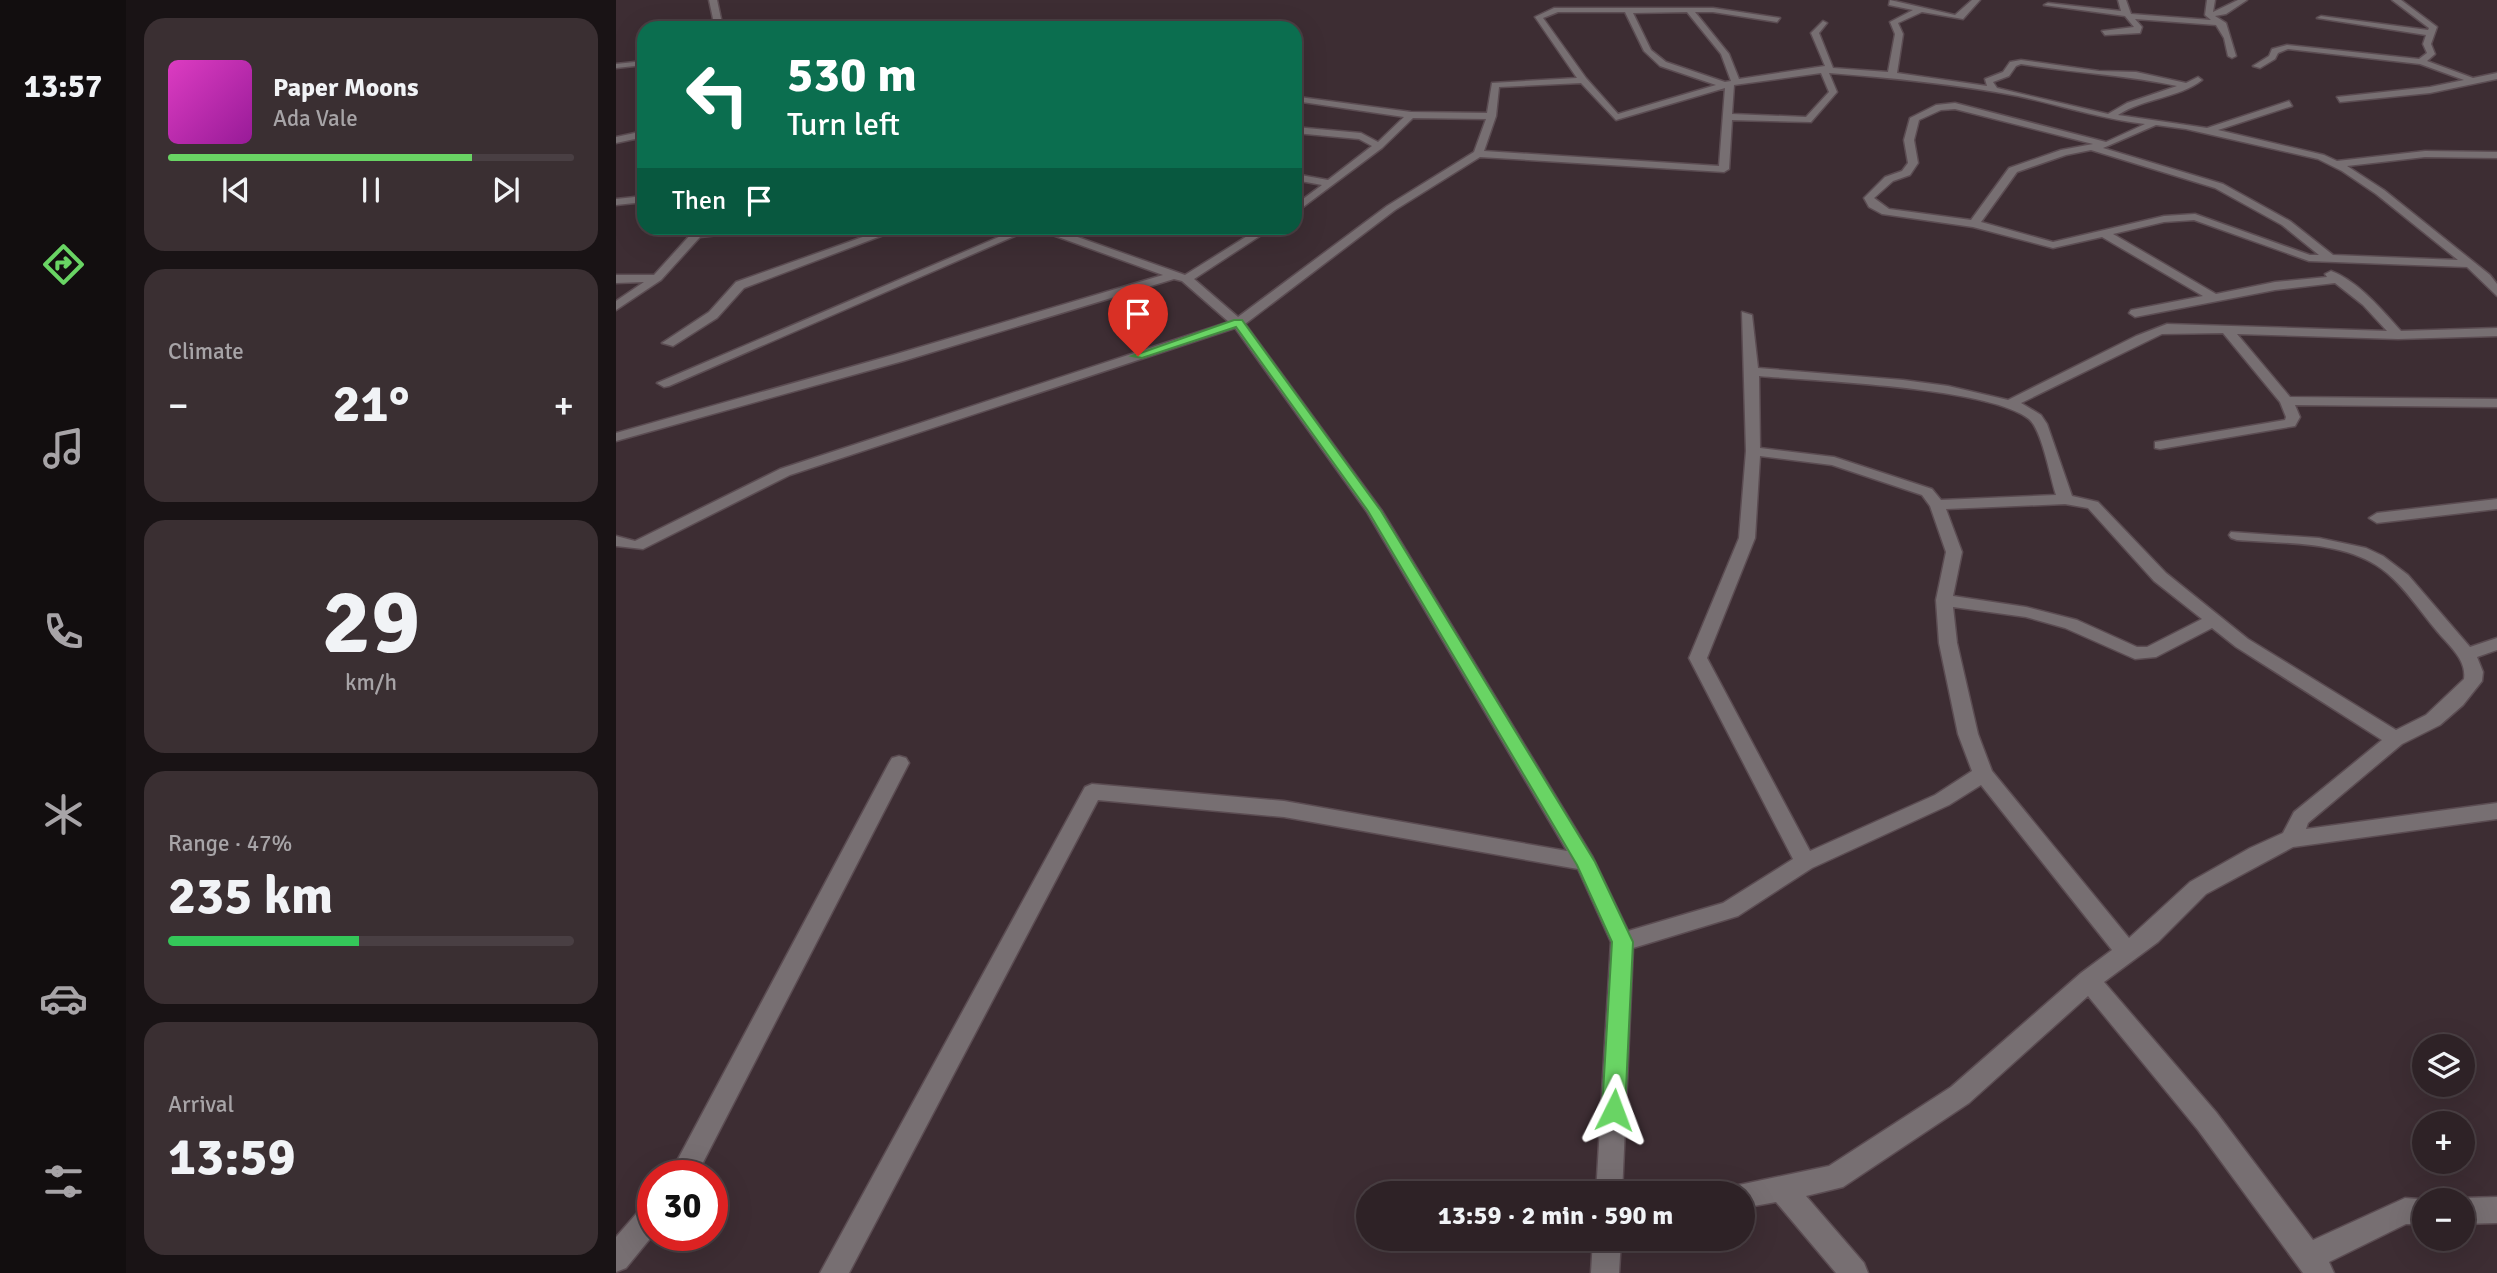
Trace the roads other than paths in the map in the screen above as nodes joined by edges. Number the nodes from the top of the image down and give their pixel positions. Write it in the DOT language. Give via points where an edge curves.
graph roads {
  1 [pos="713,0"];
  2 [pos="1895,0"];
  3 [pos="1976,0"];
  4 [pos="2122,0"];
  5 [pos="2211,0"];
  6 [pos="2243,0"];
  7 [pos="2396,0"];
  8 [pos="2048,3"];
  9 [pos="1639,9"];
  10 [pos="1922,9"];
  11 [pos="1690,11"];
  12 [pos="1629,12"];
  13 [pos="2055,14"];
  14 [pos="2128,15"];
  15 [pos="2209,15"];
  16 [pos="2321,18"];
  17 [pos="1777,20"];
  18 [pos="718,21"];
  19 [pos="1823,23"];
  20 [pos="2222,23"];
  21 [pos="2105,33"];
  22 [pos="2431,33"];
  23 [pos="2232,56"];
  24 [pos="2421,62"];
  25 [pos="637,64"];
  26 [pos="616,66"];
  27 [pos="2257,66"];
  28 [pos="1824,70"];
  29 [pos="1892,75"];
  30 [pos="2497,76"];
  31 [pos="1583,80"];
  32 [pos="2199,80"];
  33 [pos="2472,80"];
  34 [pos="1730,84"];
  35 [pos="2188,86"];
  36 [pos="1994,90"];
  37 [pos="1303,99"];
  38 [pos="2340,99"];
  39 [pos="2289,103"];
  40 [pos="1411,115"];
  41 [pos="1491,116"];
  42 [pos="1730,117"];
  43 [pos="2109,117"];
  44 [pos="2154,123"];
  45 [pos="1302,131"];
  46 [pos="2207,131"];
  47 [pos="637,136"];
  48 [pos="616,140"];
  49 [pos="2107,145"];
  50 [pos="1379,146"];
  51 [pos="2092,148"];
  52 [pos="1478,153"];
  53 [pos="2497,155"];
  54 [pos="2336,164"];
  55 [pos="1302,178"];
  56 [pos="1331,183"];
  57 [pos="637,200"];
  58 [pos="616,202"];
  59 [pos="1302,205"];
  60 [pos="1974,224"];
  61 [pos="2103,233"];
  62 [pos="694,235"];
  63 [pos="877,235"];
  64 [pos="1012,235"];
  65 [pos="1063,235"];
  66 [pos="1255,235"];
  67 [pos="2309,258"];
  68 [pos="2332,260"];
  69 [pos="2470,264"];
  70 [pos="1180,277"];
  71 [pos="657,278"];
  72 [pos="616,279"];
  73 [pos="2339,279"];
  74 [pos="2496,291"];
  75 [pos="2215,298"];
  76 [pos="616,306"];
  77 [pos="2135,313"];
  78 [pos="1746,314"];
  79 [pos="1238,323"];
  80 [pos="2228,330"];
  81 [pos="2497,332"];
  82 [pos="2398,335"];
  83 [pos="668,342"];
  84 [pos="1752,372"];
  85 [pos="664,383"];
  86 [pos="2287,401"];
  87 [pos="2012,403"];
  88 [pos="2497,403"];
  89 [pos="616,436"];
  90 [pos="2160,445"];
  91 [pos="1753,451"];
  92 [pos="2065,499"];
  93 [pos="2497,504"];
  94 [pos="1937,505"];
  95 [pos="2377,518"];
  96 [pos="2237,535"];
  97 [pos="616,541"];
  98 [pos="1944,600"];
  99 [pos="2214,620"];
  100 [pos="2497,644"];
  101 [pos="2467,654"];
  102 [pos="2395,739"];
  103 [pos="899,763"];
  104 [pos="1983,774"];
  105 [pos="2497,811"];
  106 [pos="2290,839"];
  107 [pos="1585,862"];
  108 [pos="1805,862"];
  109 [pos="1622,942"];
  110 [pos="2128,953"];
  111 [pos="2089,980"];
  112 [pos="690,1160"];
  113 [pos="1610,1181"];
  114 [pos="1781,1188"];
  115 [pos="1755,1193"];
  116 [pos="2497,1210"];
  117 [pos="2412,1211"];
  118 [pos="2475,1211"];
  119 [pos="637,1233"];
  120 [pos="1606,1251"];
  121 [pos="616,1258"];
  122 [pos="2314,1265"];
  123 [pos="834,1273"];
  124 [pos="1605,1273"];
  125 [pos="1854,1273"];
  1 -- 18 [label="street"];
  2 -- 10 [label="street" via="1895,5"];
  3 -- 10 [label="street" via="1958,17"];
  4 -- 14 [label="street"];
  5 -- 15 [label="street"];
  6 -- 15 [label="street"];
  7 -- 22 [label="street" via="2431,23"];
  8 -- 13 [label="street"];
  8 -- 14 [label="street"];
  9 -- 12 [label="street"];
  10 -- 29 [label="street" via="1894,22 1899,34"];
  11 -- 12 [label="street"];
  11 -- 17 [label="street"];
  11 -- 34 [label="street" via="1725,54"];
  12 -- 31 [label="street" via="1557,10 1539,17"];
  12 -- 34 [label="street" via="1648,51 1663,64"];
  14 -- 20 [label="street"];
  14 -- 21 [label="street" via="2137,31"];
  15 -- 20 [label="street"];
  16 -- 22 [label="street"];
  19 -- 28 [label="street" via="1815,33 1830,67"];
  20 -- 23 [label="street"];
  22 -- 24 [label="street" via="2427,44 2431,54"];
  24 -- 27 [label="street" via="2287,47"];
  24 -- 33 [label="street"];
  25 -- 26 [label="street"];
  28 -- 29 [label="street"];
  28 -- 34 [label="street"];
  28 -- 42 [label="street" via="1833,95 1808,120"];
  29 -- 36 [label="street"];
  30 -- 33 [label="street"];
  31 -- 34 [label="street" via="1616,117"];
  31 -- 41 [label="street" via="1495,85"];
  32 -- 35 [label="street"];
  33 -- 38 [label="street" via="2430,90"];
  34 -- 42 [label="street"];
  35 -- 36 [label="street" via="2021,62 1988,81"];
  35 -- 43 [label="street" via="2156,93"];
  36 -- 43 [label="street"];
  37 -- 40 [label="street"];
  39 -- 46 [label="street"];
  40 -- 41 [label="street"];
  40 -- 50 [label="street"];
  41 -- 52 [label="street"];
  42 -- 52 [label="street" via="1724,169"];
  43 -- 44 [label="street"];
  44 -- 46 [label="street"];
  44 -- 49 [label="street"];
  45 -- 50 [label="street" via="1362,136"];
  46 -- 54 [label="street"];
  47 -- 48 [label="street"];
  49 -- 51 [label="street"];
  49 -- 60 [label="street" via="1955,106 1922,113 1915,118 1909,139 1913,163 1869,198 1886,212"];
  50 -- 56 [label="street"];
  51 -- 60 [label="street" via="2064,152 2013,170"];
  51 -- 68 [label="street" via="2219,186 2286,223"];
  52 -- 79 [label="street" via="1391,208"];
  53 -- 54 [label="street" via="2425,154"];
  54 -- 69 [label="street" via="2380,192"];
  55 -- 56 [label="street"];
  56 -- 59 [label="street"];
  57 -- 58 [label="street"];
  60 -- 61 [label="street" via="2053,245"];
  61 -- 67 [label="street" via="2164,219 2194,218"];
  61 -- 75 [label="street"];
  62 -- 71 [label="street"];
  63 -- 83 [label="street" via="757,276 740,285 713,315"];
  64 -- 85 [label="street"];
  65 -- 70 [label="street"];
  66 -- 70 [label="street"];
  67 -- 68 [label="street"];
  67 -- 73 [label="street"];
  68 -- 69 [label="street"];
  69 -- 74 [label="street"];
  70 -- 79 [label="street"];
  70 -- 89 [label="street"];
  71 -- 72 [label="street"];
  71 -- 76 [label="street"];
  73 -- 75 [label="street"];
  73 -- 82 [label="street"];
  75 -- 77 [label="street"];
  78 -- 84 [label="street"];
  79 -- 97 [label="street" via="785,472 637,546"];
  79 -- 107 [label="street" via="1374,511"];
  80 -- 82 [label="street"];
  80 -- 86 [label="street"];
  80 -- 87 [label="street" via="2167,328 2151,332"];
  81 -- 82 [label="street"];
  84 -- 87 [label="street" via="1928,388"];
  84 -- 91 [label="street"];
  86 -- 88 [label="street"];
  86 -- 90 [label="street" via="2293,416 2290,423"];
  87 -- 92 [label="street" via="2036,418"];
  91 -- 94 [label="street" via="1834,461 1927,492"];
  91 -- 108 [label="street" via="1748,538 1698,658"];
  92 -- 94 [label="street"];
  92 -- 99 [label="street" via="2093,505 2160,577"];
  93 -- 95 [label="street"];
  94 -- 98 [label="street" via="1954,552"];
  96 -- 101 [label="street" via="2357,550 2378,558"];
  98 -- 99 [label="street" via="2071,624 2135,653 2150,653"];
  98 -- 104 [label="street" via="1952,668"];
  99 -- 102 [label="street" via="2242,643"];
  100 -- 101 [label="street"];
  101 -- 102 [label="street" via="2473,681 2433,719"];
  102 -- 106 [label="street" via="2301,818"];
  103 -- 112 [label="street"];
  104 -- 108 [label="street" via="1942,800"];
  104 -- 110 [label="street"];
  105 -- 106 [label="street"];
  106 -- 110 [label="street" via="2198,888"];
  107 -- 109 [label="street"];
  107 -- 123 [label="street" via="1284,809 1092,792"];
  108 -- 109 [label="street" via="1730,910"];
  109 -- 113 [label="street"];
  110 -- 111 [label="street"];
  111 -- 114 [label="street" via="1959,1094 1834,1178"];
  111 -- 122 [label="street" via="2207,1121"];
  114 -- 115 [label="street"];
  114 -- 125 [label="street"];
  116 -- 118 [label="street"];
  117 -- 122 [label="street"];
  119 -- 121 [label="street"];
  120 -- 124 [label="street"];
}
